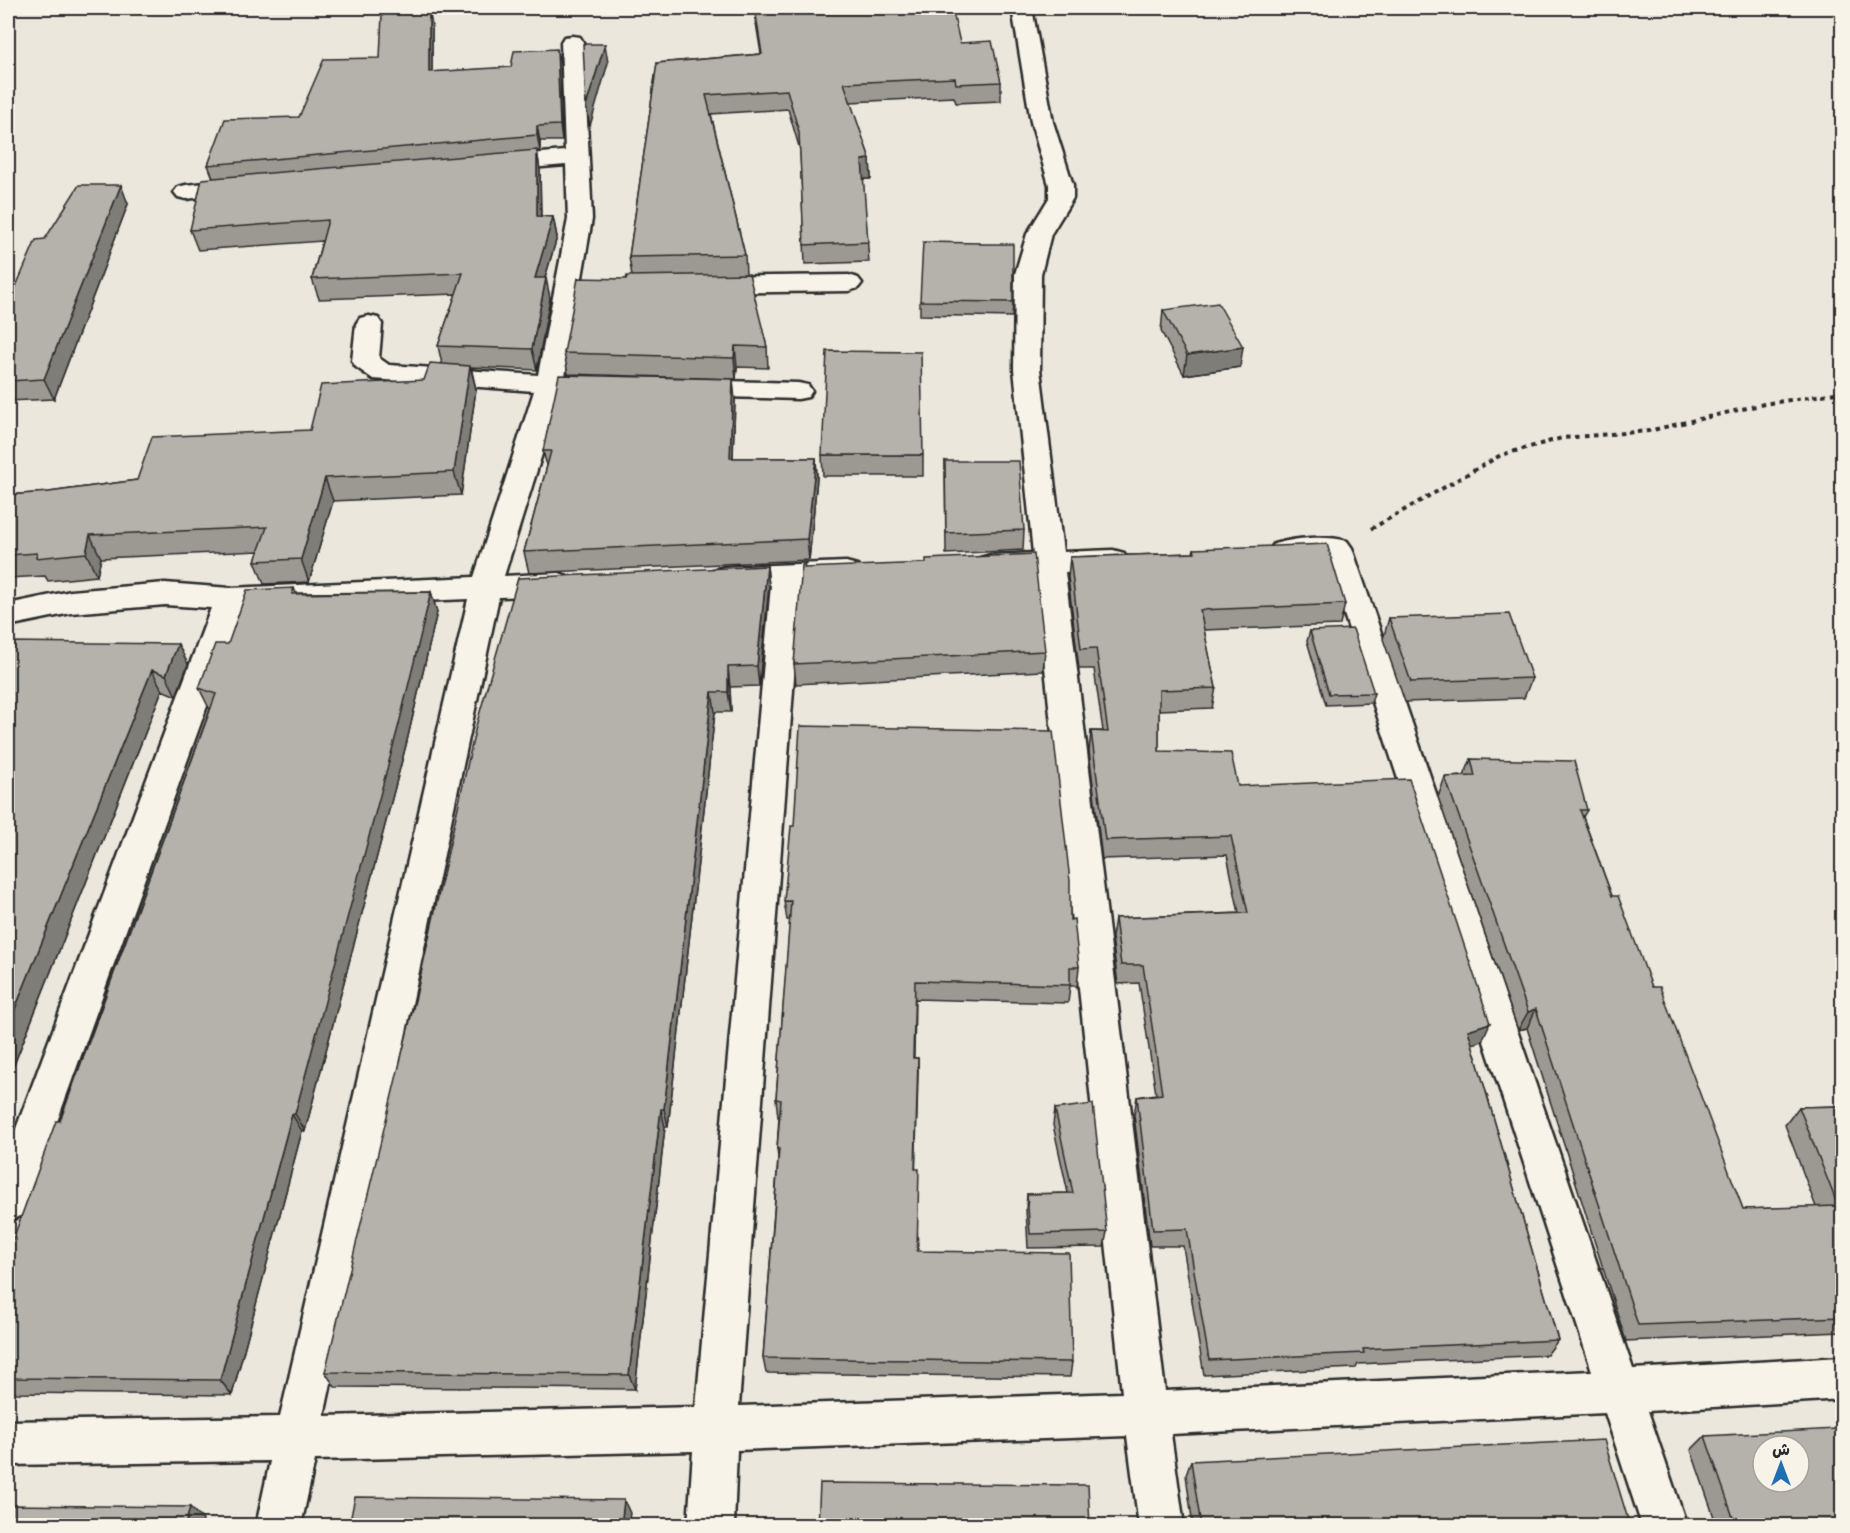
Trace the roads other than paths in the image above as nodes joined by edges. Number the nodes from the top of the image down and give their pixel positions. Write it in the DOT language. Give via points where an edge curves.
graph roads {
  1 [pos="1022,8"];
  2 [pos="572,42"];
  3 [pos="577,157"];
  4 [pos="470,166"];
  5 [pos="269,184"];
  6 [pos="186,192"];
  7 [pos="849,282"];
  8 [pos="686,286"];
  9 [pos="369,324"];
  10 [pos="550,384"];
  11 [pos="597,385"];
  12 [pos="668,387"];
  13 [pos="798,391"];
  14 [pos="1254,552"];
  15 [pos="1146,558"];
  16 [pos="1051,563"];
  17 [pos="959,567"];
  18 [pos="878,570"];
  19 [pos="786,574"];
  20 [pos="694,578"];
  21 [pos="590,583"];
  22 [pos="486,587"];
  23 [pos="230,599"];
  24 [pos="8,615"];
  25 [pos="8,1202"];
  26 [pos="1842,1378"];
  27 [pos="1621,1392"];
  28 [pos="1146,1413"];
  29 [pos="716,1428"];
  30 [pos="297,1440"];
  31 [pos="8,1443"];
  32 [pos="278,1526"];
  33 [pos="711,1526"];
  34 [pos="1162,1526"];
  35 [pos="1665,1526"];
  1 -- 16 [label="street" via="1042,122 1061,184 1061,198 1039,234 1028,274 1027,369"];
  2 -- 3 [label="street"];
  3 -- 4 [label="street"];
  3 -- 10 [label="street" via="581,288"];
  5 -- 6 [label="street"];
  7 -- 8 [label="street"];
  9 -- 10 [label="street" via="365,361 382,373"];
  10 -- 11 [label="street"];
  10 -- 22 [label="street"];
  12 -- 13 [label="street"];
  14 -- 27 [label="street" via="1337,548"];
  15 -- 16 [label="street"];
  16 -- 17 [label="street"];
  16 -- 28 [label="street"];
  18 -- 19 [label="street"];
  19 -- 20 [label="street"];
  19 -- 29 [label="street"];
  21 -- 22 [label="street"];
  22 -- 23 [label="street"];
  22 -- 30 [label="street"];
  23 -- 24 [label="street" via="165,594 71,602"];
  23 -- 25 [label="street"];
  26 -- 27 [label="street"];
  27 -- 28 [label="street"];
  27 -- 35 [label="street"];
  28 -- 29 [label="street"];
  28 -- 34 [label="street"];
  29 -- 30 [label="street"];
  29 -- 33 [label="street"];
  30 -- 31 [label="street"];
  30 -- 32 [label="street"];
}
